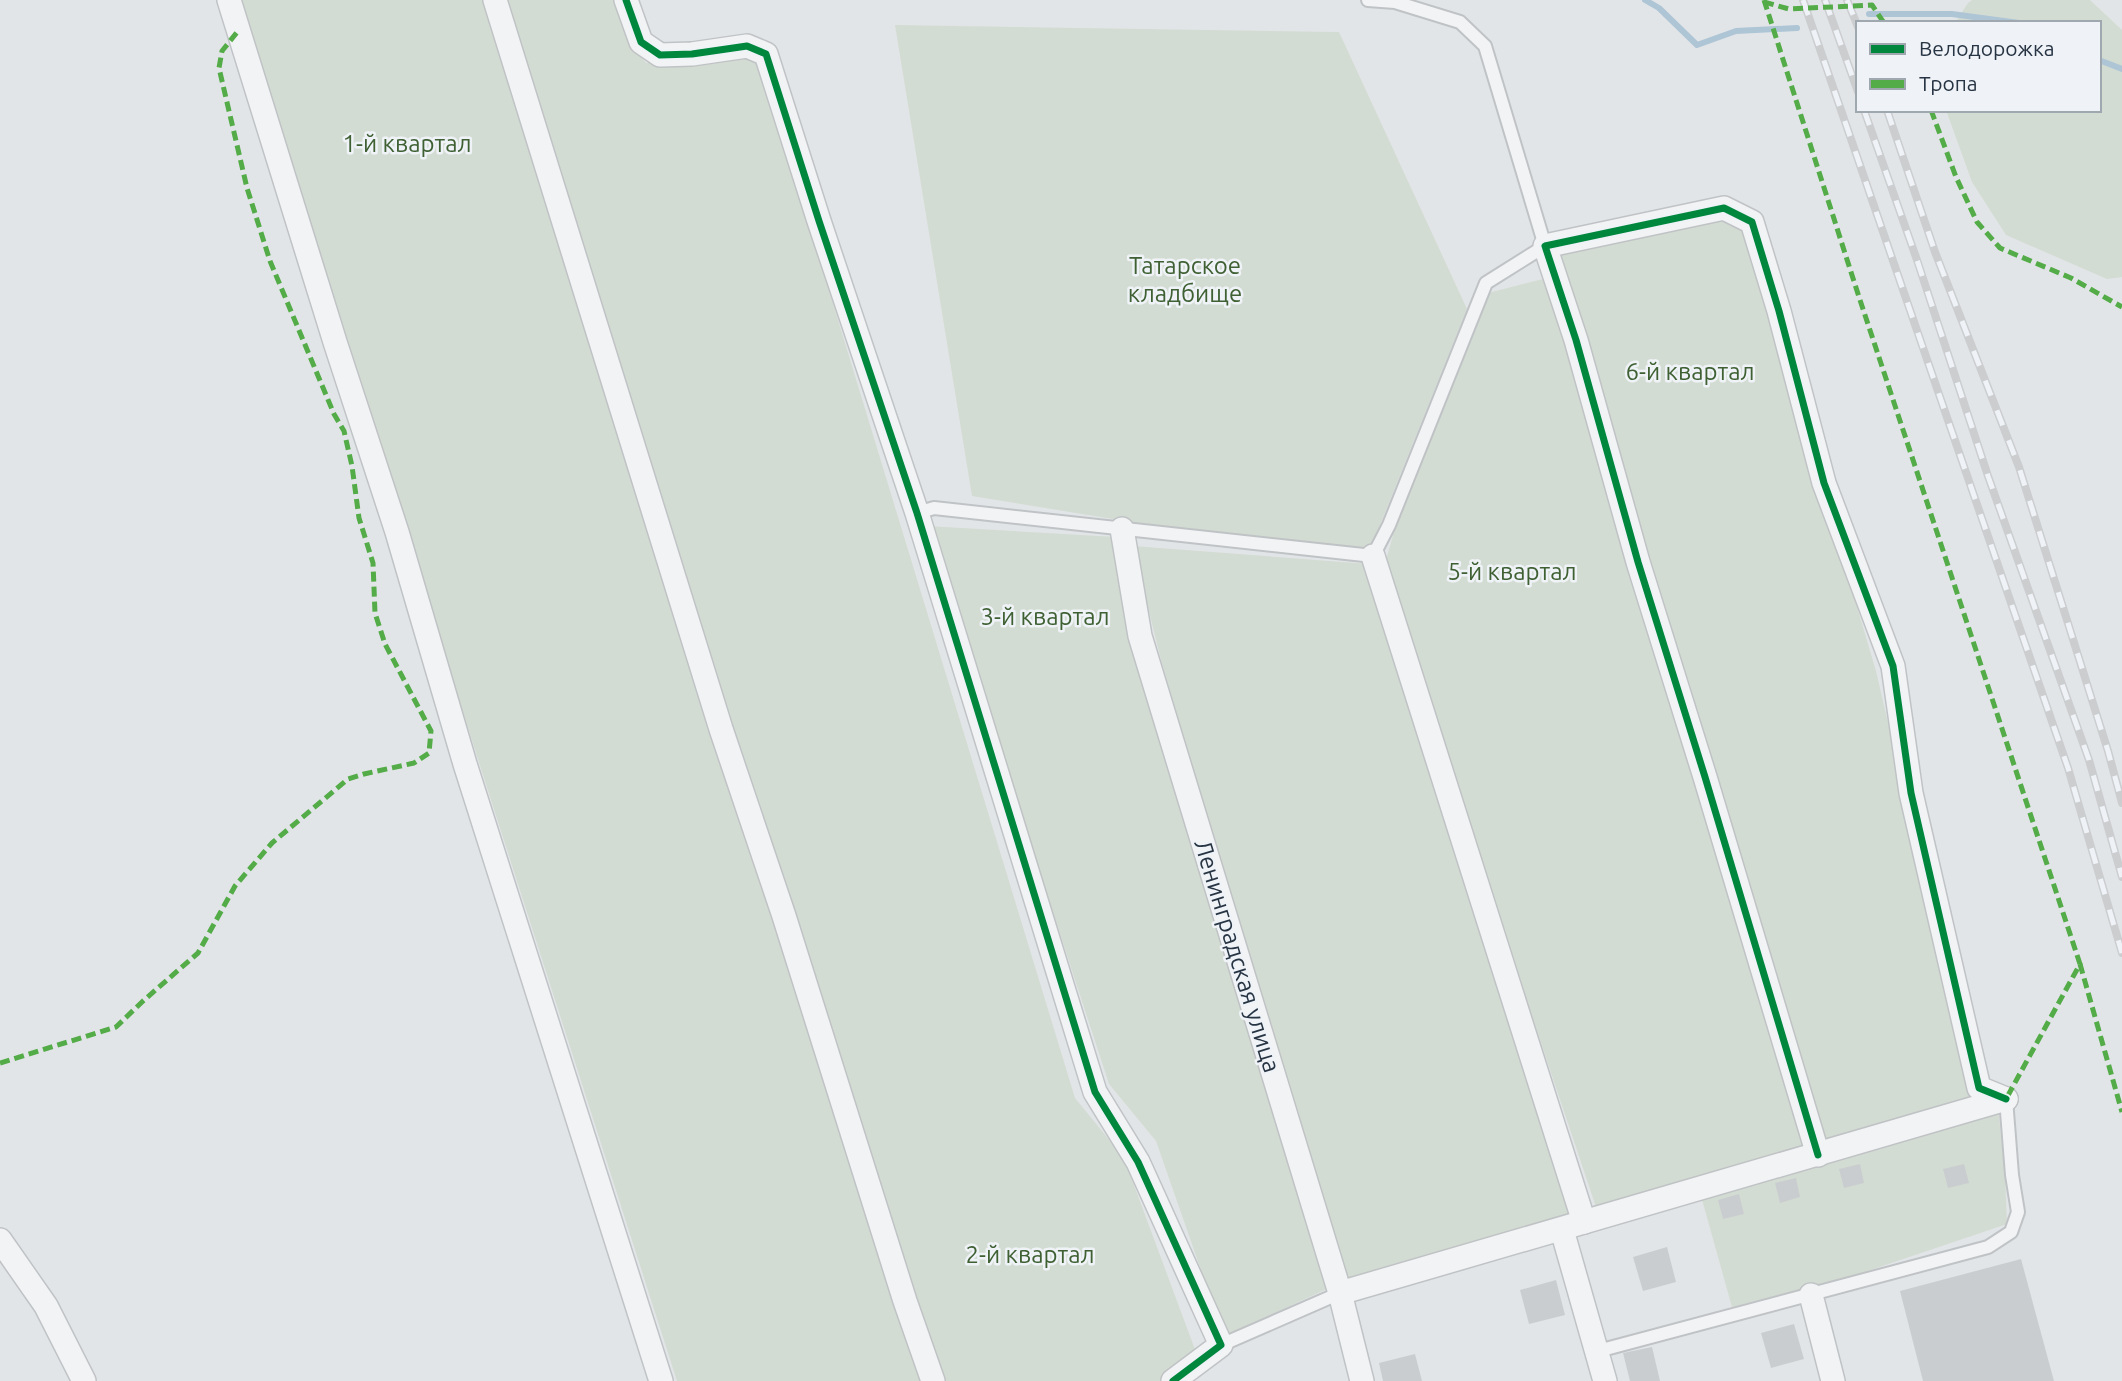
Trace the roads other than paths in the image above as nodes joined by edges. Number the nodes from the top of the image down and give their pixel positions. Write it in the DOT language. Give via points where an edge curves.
graph roads {
  1 [pos="229,0"];
  2 [pos="495,0"];
  3 [pos="626,0"];
  4 [pos="1367,0"];
  5 [pos="1545,246"];
  6 [pos="917,513"];
  7 [pos="1122,529"];
  8 [pos="1373,556"];
  9 [pos="2006,1099"];
  10 [pos="1818,1156"];
  11 [pos="1584,1222"];
  12 [pos="1562,1230"];
  13 [pos="0,1240"];
  14 [pos="1340,1293"];
  15 [pos="1811,1296"];
  16 [pos="1221,1345"];
  17 [pos="1598,1352"];
  18 [pos="84,1381"];
  19 [pos="661,1381"];
  20 [pos="933,1381"];
  21 [pos="1174,1381"];
  22 [pos="1362,1381"];
  23 [pos="1605,1381"];
  24 [pos="1833,1381"];
  1 -- 19 [label="street"];
  2 -- 20 [label="street" via="721,729"];
  3 -- 6 [label="street" via="641,42 660,55 747,46 766,54"];
  4 -- 5 [label="lane" via="1395,2 1460,22 1485,46"];
  5 -- 8 [label="lane" via="1486,283"];
  5 -- 9 [label="street" via="1724,208 1752,222 1824,483 1894,666 1911,793 1979,1088"];
  5 -- 10 [label="street"];
  6 -- 7 [label="lane" via="934,508"];
  6 -- 16 [label="street" via="1095,1092 1138,1162"];
  7 -- 8 [label="lane"];
  7 -- 14 [label="street, Ленинградская улица" via="1140,636"];
  8 -- 11 [label="street"];
  9 -- 10 [label="street"];
  9 -- 15 [label="lane" via="2018,1212 2011,1233 1989,1247"];
  10 -- 11 [label="street"];
  11 -- 12 [label="street"];
  12 -- 14 [label="street"];
  12 -- 17 [label="street"];
  13 -- 18 [label="street" via="46,1306"];
  14 -- 16 [label="lane"];
  14 -- 22 [label="street, Ленинградская улица"];
  15 -- 17 [label="lane"];
  15 -- 24 [label="street"];
  16 -- 21 [label="street"];
  17 -- 23 [label="street"];
}
